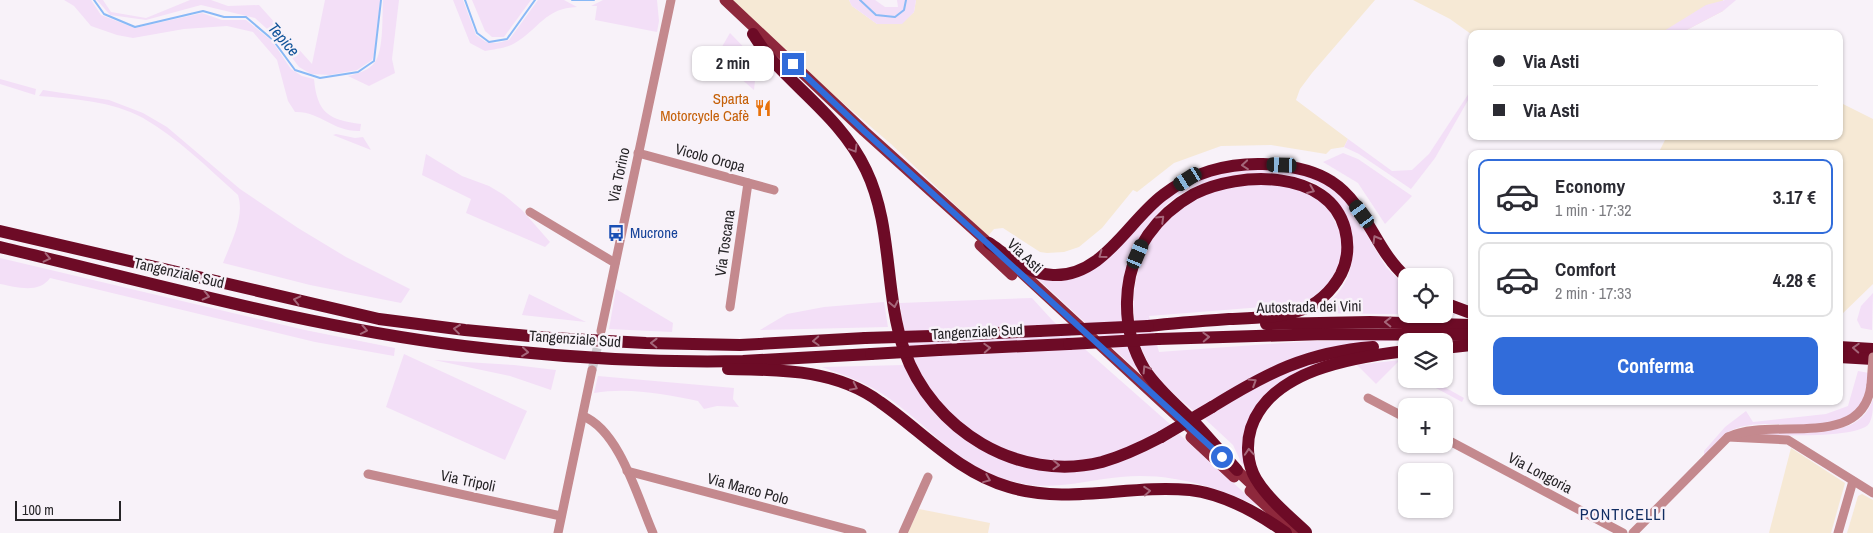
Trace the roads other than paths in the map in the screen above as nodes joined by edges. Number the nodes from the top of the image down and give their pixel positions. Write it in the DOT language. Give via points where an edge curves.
graph roads {
  1 [pos="718,0"];
  2 [pos="725,0"];
  3 [pos="665,2"];
  4 [pos="753,34"];
  5 [pos="638,153"];
  6 [pos="748,183"];
  7 [pos="774,190"];
  8 [pos="530,212"];
  9 [pos="0,231"];
  10 [pos="989,243"];
  11 [pos="0,247"];
  12 [pos="615,263"];
  13 [pos="1399,268"];
  14 [pos="1453,306"];
  15 [pos="730,307"];
  16 [pos="1468,312"];
  17 [pos="1468,325"];
  18 [pos="1148,326"];
  19 [pos="601,331"];
  20 [pos="1468,335"];
  21 [pos="1158,339"];
  22 [pos="1453,344"];
  23 [pos="1468,345"];
  24 [pos="1468,345"];
  25 [pos="1398,346"];
  26 [pos="1453,347"];
  27 [pos="1843,347"];
  28 [pos="1873,349"];
  29 [pos="1398,352"];
  30 [pos="1843,357"];
  31 [pos="1873,358"];
  32 [pos="634,359"];
  33 [pos="592,370"];
  34 [pos="1368,398"];
  35 [pos="1398,414"];
  36 [pos="583,416"];
  37 [pos="1728,437"];
  38 [pos="1453,443"];
  39 [pos="1237,470"];
  40 [pos="626,471"];
  41 [pos="368,474"];
  42 [pos="928,477"];
  43 [pos="1853,481"];
  44 [pos="1873,493"];
  45 [pos="561,516"];
  46 [pos="558,533"];
  47 [pos="653,533"];
  48 [pos="862,533"];
  49 [pos="903,533"];
  50 [pos="1286,533"];
  51 [pos="1303,533"];
  52 [pos="1623,533"];
  53 [pos="1633,533"];
  54 [pos="1838,533"];
  1 -- 4 [label="main road, Via Asti"];
  2 -- 10 [label="main road, Via Asti"];
  3 -- 5 [label="street, Via Torino" via="664,24"];
  4 -- 25 [label="highway, one-way, bridge" via="772,60 827,112 866,169 884,226 891,286 904,350 918,383 952,424 999,454 1024,462 1051,465 1101,462 1133,452 1261,377 1300,361 1354,349"];
  4 -- 51 [label="main road, Via Asti" via="860,136"];
  5 -- 6 [label="street, Vicolo Oropa"];
  5 -- 12 [label="street, Via Torino"];
  6 -- 7 [label="street, Vicolo Oropa"];
  6 -- 15 [label="street, Via Toscana"];
  8 -- 12 [label="street"];
  18 -- 9 [label="highway, Tangenziale Sud, one-way, bridge" via="740,345 551,338 379,319"];
  13 -- 10 [label="highway, one-way" via="1347,194 1331,181 1311,172 1282,165 1249,164 1188,179 1162,195 1108,251 1082,269 1066,274 1052,275 1022,266"];
  10 -- 39 [label="main road, Via Asti"];
  11 -- 32 [label="highway, Tangenziale Sud, one-way" via="374,332 462,346"];
  12 -- 19 [label="street, Via Torino"];
  14 -- 16 [label="highway"];
  17 -- 18 [label="highway, Autostrada dei Vini, one-way" via="1342,322"];
  39 -- 18 [label="highway, one-way" via="1153,380 1143,365 1131,335 1127,312 1133,265 1155,225 1174,206 1221,184 1269,180 1298,185 1318,193 1332,204 1342,220 1348,252 1344,267 1327,294 1312,304 1299,311 1272,316"];
  21 -- 20 [label="highway, Autostrada dei Vini, one-way" via="1324,334"];
  32 -- 21 [label="highway, Tangenziale Sud, one-way, bridge" via="741,361"];
  22 -- 23 [label="highway"];
  24 -- 26 [label="highway"];
  28 -- 27 [label="highway, one-way"];
  51 -- 29 [label="highway, one-way" via="1256,479 1248,449 1254,419 1273,395 1304,375 1357,357"];
  30 -- 31 [label="highway"];
  31 -- 37 [label="street, bridge" via="1869,396 1860,412 1843,423 1749,430"];
  32 -- 50 [label="highway, one-way" via="674,367 789,370 825,376 880,401 954,462 982,478 1010,488 1045,494 1190,490 1232,502"];
  33 -- 36 [label="street"];
  34 -- 35 [label="street"];
  36 -- 40 [label="street" via="611,441"];
  36 -- 45 [label="street"];
  37 -- 43 [label="street" via="1788,440"];
  37 -- 53 [label="street"];
  38 -- 52 [label="street, Via Longoria"];
  39 -- 51 [label="main road, Via Asti"];
  40 -- 47 [label="street"];
  40 -- 48 [label="street, Via Marco Polo"];
  41 -- 45 [label="street, Via Tripoli"];
  42 -- 49 [label="street"];
  43 -- 44 [label="street"];
  43 -- 54 [label="street"];
  45 -- 46 [label="street"];
}
